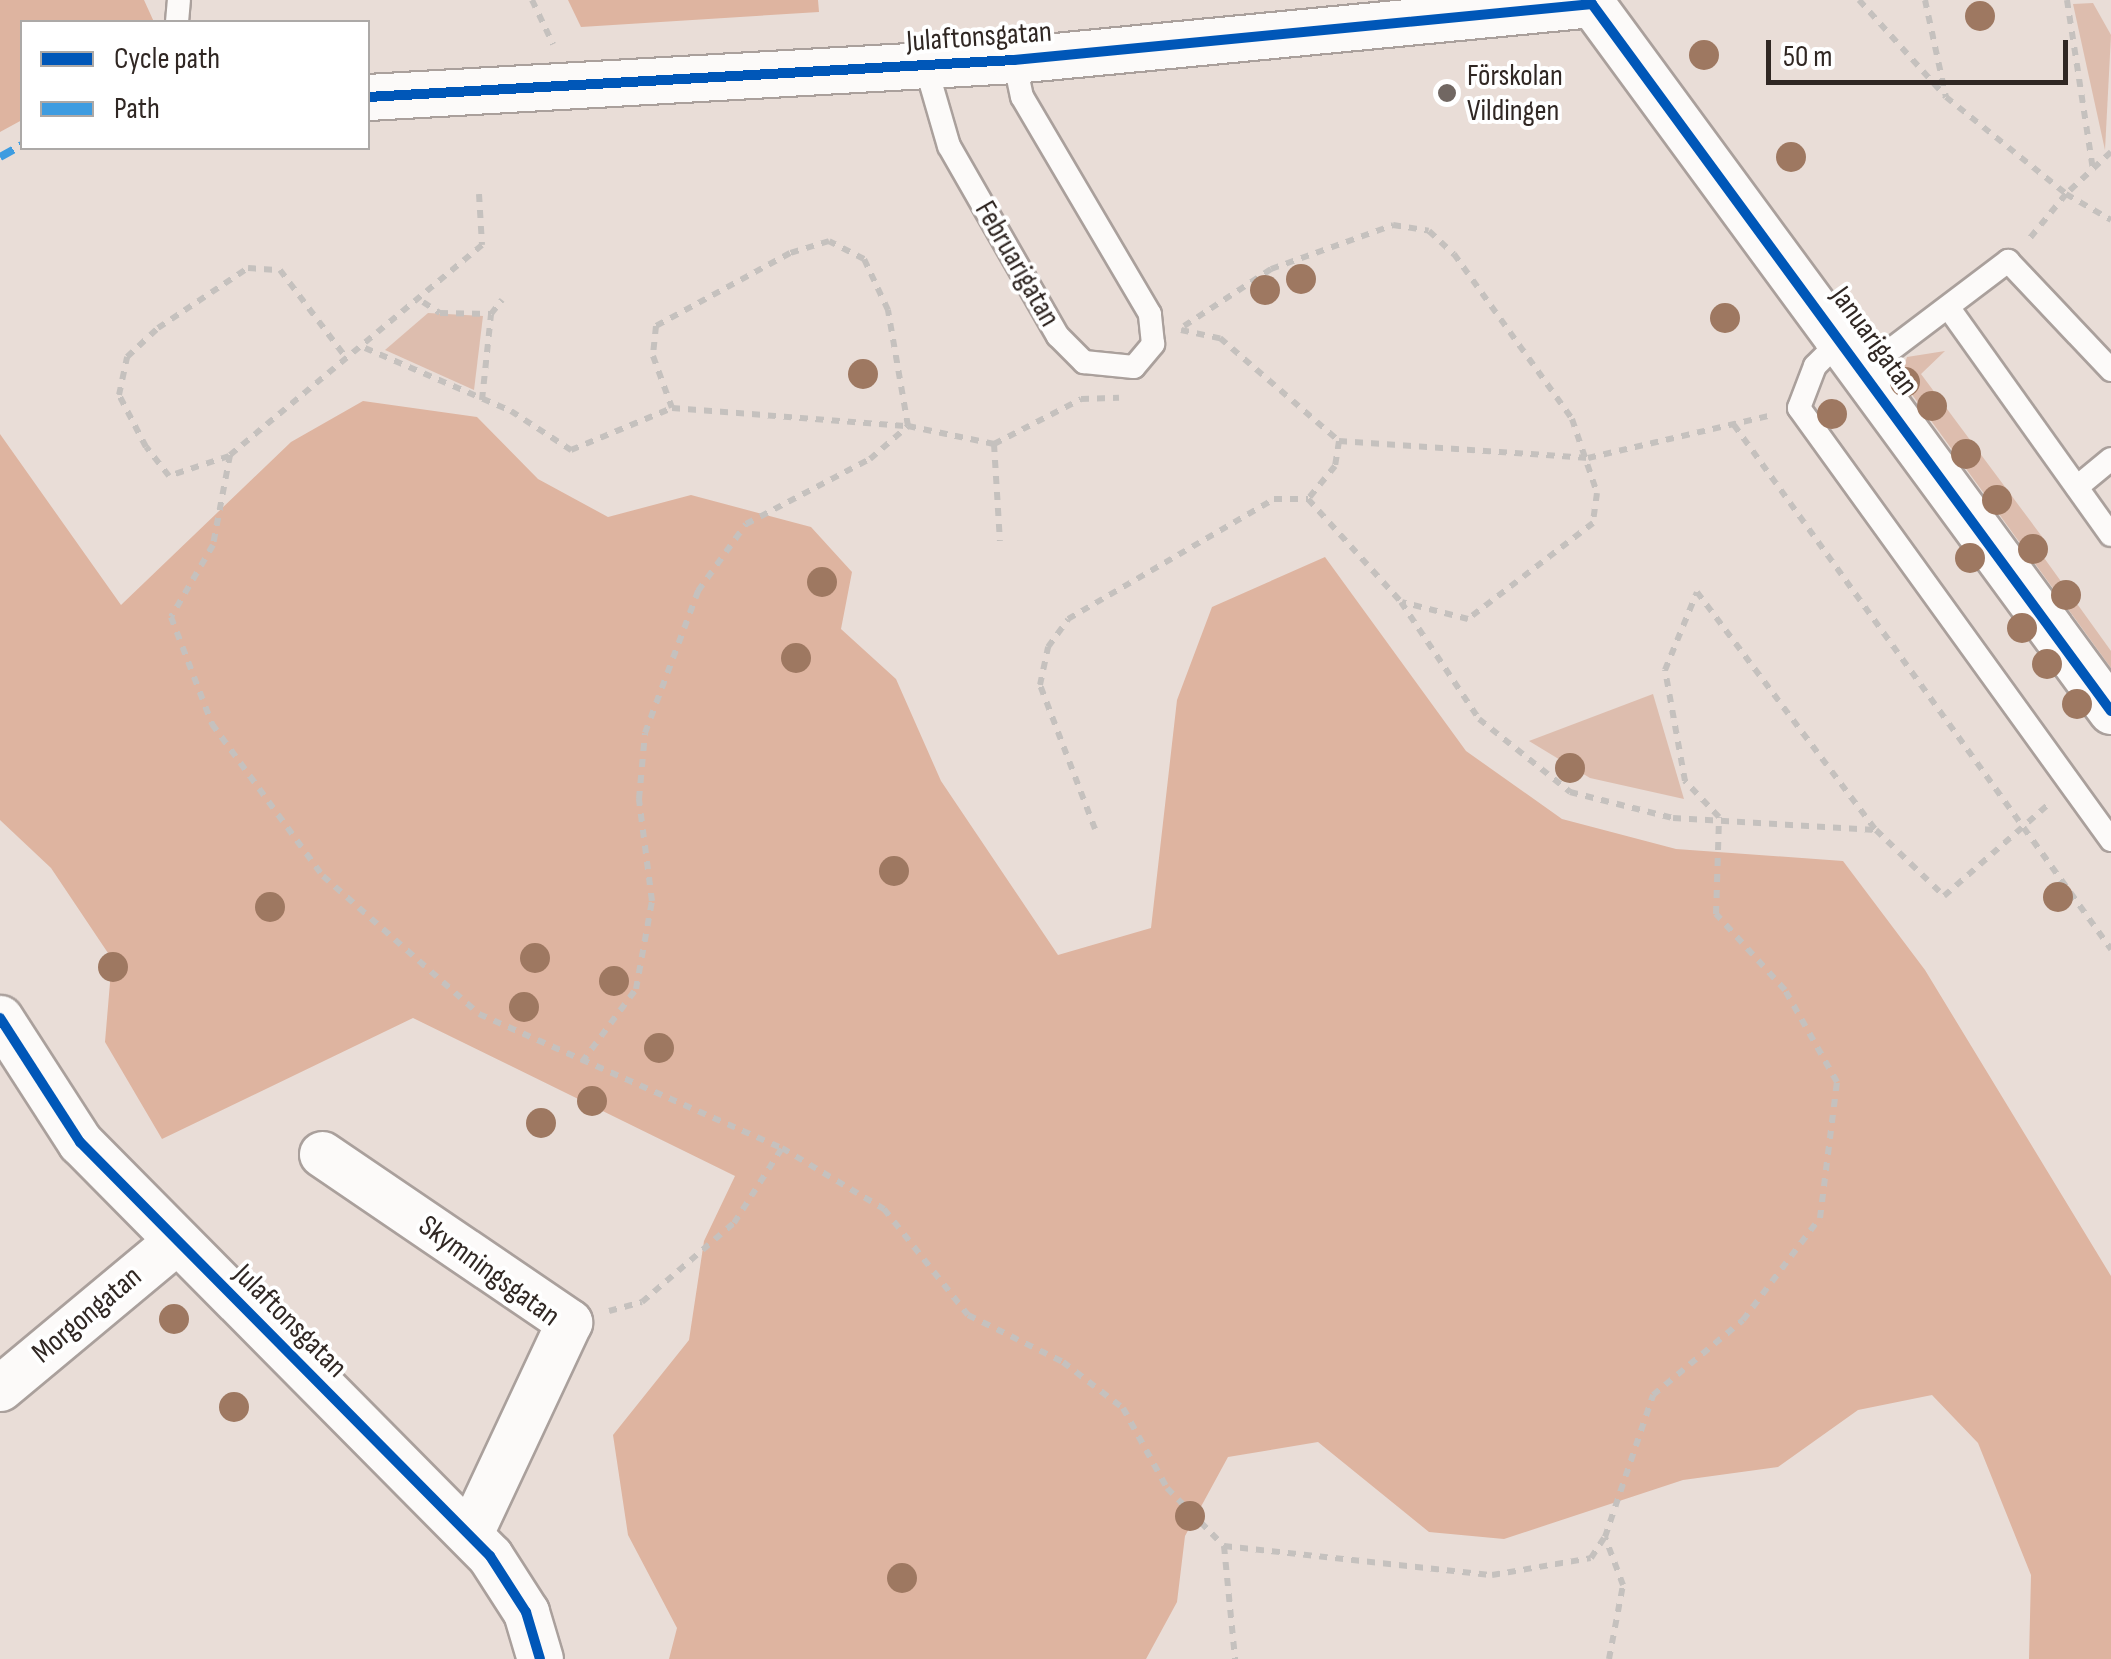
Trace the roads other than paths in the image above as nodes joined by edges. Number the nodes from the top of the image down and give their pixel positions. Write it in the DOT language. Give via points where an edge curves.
graph roads {
  1 [pos="1594,2"];
  2 [pos="1014,60"];
  3 [pos="926,67"];
  4 [pos="370,97"];
  5 [pos="1951,312"];
  6 [pos="1853,354"];
  7 [pos="2111,370"];
  8 [pos="2111,459"];
  9 [pos="2077,487"];
  10 [pos="2111,535"];
  11 [pos="2111,710"];
  12 [pos="2111,840"];
  13 [pos="0,1018"];
  14 [pos="322,1154"];
  15 [pos="175,1242"];
  16 [pos="0,1388"];
  17 [pos="470,1533"];
  18 [pos="540,1659"];
  1 -- 2 [label="street, Julaftonsgatan"];
  1 -- 6 [label="street, Januarigatan"];
  2 -- 3 [label="street, Julaftonsgatan"];
  2 -- 3 [label="lane, Februarigatan" via="1022,97 1150,314 1153,344 1134,367 1084,362 1058,336 949,146"];
  3 -- 4 [label="street, Julaftonsgatan"];
  5 -- 6 [label="lane"];
  5 -- 7 [label="lane" via="2008,261"];
  5 -- 9 [label="lane"];
  6 -- 11 [label="street, Januarigatan"];
  6 -- 12 [label="lane" via="1815,366 1798,408"];
  8 -- 9 [label="lane"];
  9 -- 10 [label="lane"];
  13 -- 15 [label="street, Julaftonsgatan" via="80,1142"];
  14 -- 17 [label="street, Skymningsgatan" via="569,1322"];
  15 -- 16 [label="street, Morgongatan"];
  15 -- 17 [label="street, Julaftonsgatan"];
  17 -- 18 [label="street, Julaftonsgatan" via="526,1612"];
}
